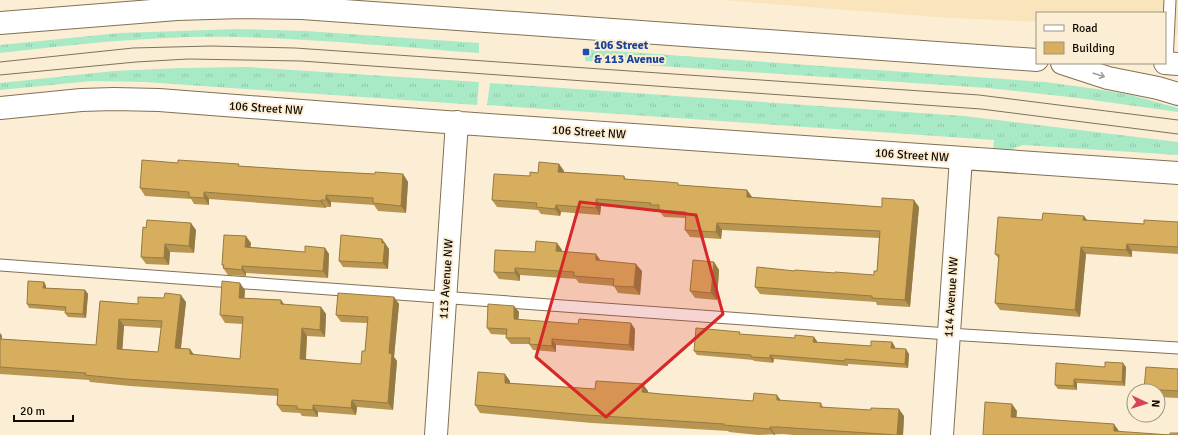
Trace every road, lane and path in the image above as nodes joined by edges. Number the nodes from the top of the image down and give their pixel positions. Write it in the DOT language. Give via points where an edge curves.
graph roads {
  1 [pos="1170,0"];
  2 [pos="0,23"];
  3 [pos="1036,60"];
  4 [pos="1170,63"];
  5 [pos="1065,64"];
  6 [pos="1178,94"];
  7 [pos="0,108"];
  8 [pos="457,122"];
  9 [pos="961,158"];
  10 [pos="1178,173"];
  11 [pos="0,265"];
  12 [pos="444,297"];
  13 [pos="948,334"];
  14 [pos="1178,348"];
  15 [pos="436,435"];
  16 [pos="942,435"];
  1 -- 4 [label="lane"];
  2 -- 3 [label="street" via="177,9 302,8"];
  5 -- 6 [label="street, one-way" via="1108,78"];
  7 -- 8 [label="street, 106 Street NW" via="114,98"];
  8 -- 9 [label="street, 106 Street NW"];
  8 -- 12 [label="street, 113 Avenue NW"];
  9 -- 10 [label="street, 106 Street NW"];
  9 -- 13 [label="street, 114 Avenue NW"];
  11 -- 12 [label="lane"];
  12 -- 13 [label="lane"];
  12 -- 15 [label="street, 113 Avenue NW"];
  13 -- 14 [label="lane"];
  13 -- 16 [label="street, 114 Avenue NW"];
}
